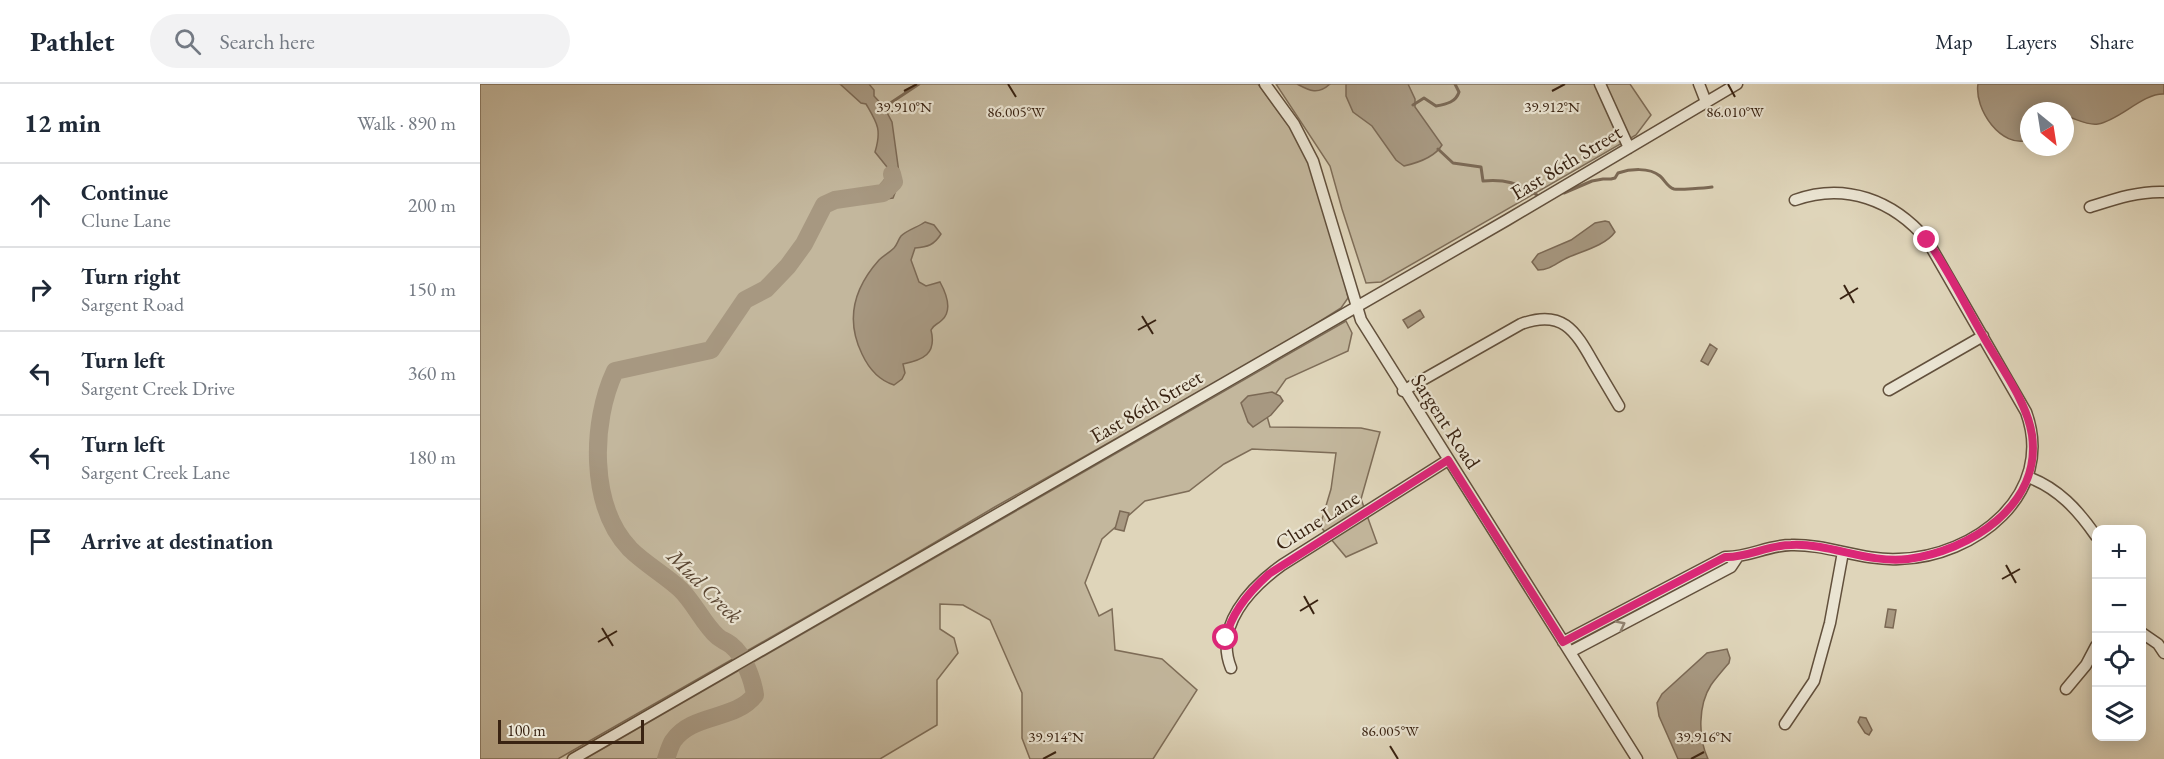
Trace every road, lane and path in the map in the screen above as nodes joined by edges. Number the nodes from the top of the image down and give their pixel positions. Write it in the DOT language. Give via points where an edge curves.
graph roads {
  1 [pos="1265,84"];
  2 [pos="1600,84"];
  3 [pos="1698,84"];
  4 [pos="1737,84"];
  5 [pos="1706,102"];
  6 [pos="1629,148"];
  7 [pos="2164,192"];
  8 [pos="1795,200"];
  9 [pos="2090,207"];
  10 [pos="1357,306"];
  11 [pos="1983,336"];
  12 [pos="1889,390"];
  13 [pos="1403,391"];
  14 [pos="1619,406"];
  15 [pos="1448,460"];
  16 [pos="2028,477"];
  17 [pos="2092,529"];
  18 [pos="1843,552"];
  19 [pos="1737,558"];
  20 [pos="2146,636"];
  21 [pos="1563,642"];
  22 [pos="1570,652"];
  23 [pos="2164,652"];
  24 [pos="2092,655"];
  25 [pos="1231,668"];
  26 [pos="2066,689"];
  27 [pos="1785,724"];
  28 [pos="573,759"];
  29 [pos="1637,759"];
  1 -- 10 [label="street, Sargent Road" via="1294,124 1313,161"];
  2 -- 6 [label="street"];
  3 -- 5 [label="street"];
  4 -- 5 [label="street, East 86th Street"];
  5 -- 6 [label="street, East 86th Street"];
  6 -- 10 [label="street, East 86th Street"];
  7 -- 9 [label="street" via="2145,191"];
  8 -- 11 [label="street" via="1814,194 1843,193 1869,199 1905,218 1931,246"];
  10 -- 13 [label="street, Sargent Road" via="1360,320"];
  10 -- 28 [label="street, East 86th Street"];
  11 -- 12 [label="street"];
  11 -- 16 [label="street" via="2027,416 2033,443"];
  13 -- 14 [label="street" via="1521,324 1546,318 1562,323 1578,336"];
  13 -- 15 [label="street, Sargent Road"];
  15 -- 21 [label="street, Sargent Road"];
  15 -- 25 [label="street, Clune Lane" via="1258,584 1228,629 1226,646"];
  16 -- 17 [label="street" via="2054,489"];
  16 -- 18 [label="street" via="2006,512 1958,546 1901,560"];
  18 -- 19 [label="street" via="1790,545"];
  18 -- 27 [label="street" via="1830,624 1814,681"];
  19 -- 21 [label="street" via="1725,557"];
  22 -- 19 [label="street, one-way" via="1731,567"];
  20 -- 23 [label="street"];
  21 -- 22 [label="street, Sargent Road"];
  22 -- 29 [label="street, Sargent Road"];
  24 -- 26 [label="street"];
}
